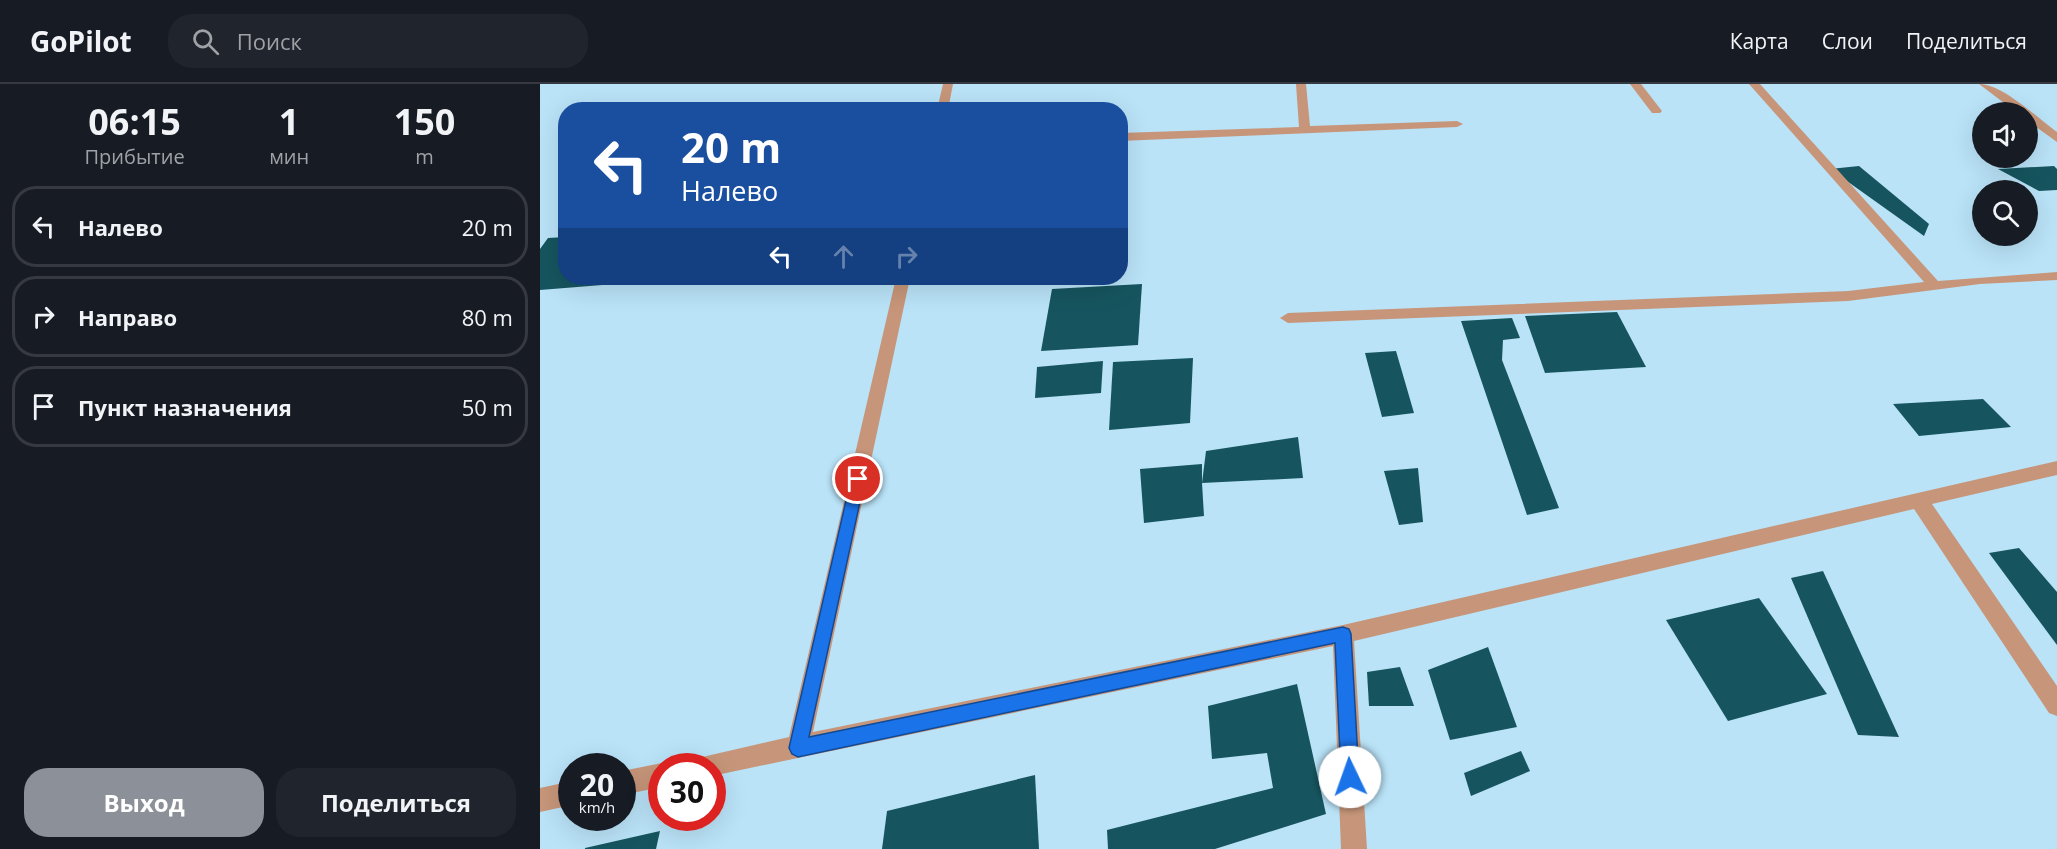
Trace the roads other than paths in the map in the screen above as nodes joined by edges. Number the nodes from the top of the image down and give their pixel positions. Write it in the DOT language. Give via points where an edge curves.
graph roads {
  1 [pos="948,84"];
  2 [pos="1301,84"];
  3 [pos="1635,84"];
  4 [pos="1754,84"];
  5 [pos="1984,84"];
  6 [pos="944,102"];
  7 [pos="2009,102"];
  8 [pos="1656,111"];
  9 [pos="1457,124"];
  10 [pos="2038,124"];
  11 [pos="1305,131"];
  12 [pos="1128,137"];
  13 [pos="2057,138"];
  14 [pos="2057,276"];
  15 [pos="901,285"];
  16 [pos="1935,286"];
  17 [pos="1288,318"];
  18 [pos="2057,468"];
  19 [pos="1918,498"];
  20 [pos="1343,634"];
  21 [pos="2057,705"];
  22 [pos="798,748"];
  23 [pos="726,762"];
  24 [pos="558,796"];
  25 [pos="540,800"];
  26 [pos="1353,849"];
  1 -- 6 [label="street"];
  2 -- 11 [label="street"];
  3 -- 8 [label="street"];
  4 -- 16 [label="street"];
  5 -- 7 [label="street"];
  9 -- 11 [label="street"];
  10 -- 13 [label="street"];
  11 -- 12 [label="street"];
  14 -- 16 [label="street"];
  15 -- 22 [label="street"];
  16 -- 17 [label="street" via="1848,296"];
  18 -- 19 [label="street"];
  19 -- 20 [label="street"];
  19 -- 21 [label="street"];
  20 -- 22 [label="street"];
  20 -- 26 [label="street"];
  22 -- 23 [label="street"];
  24 -- 25 [label="street"];
}
